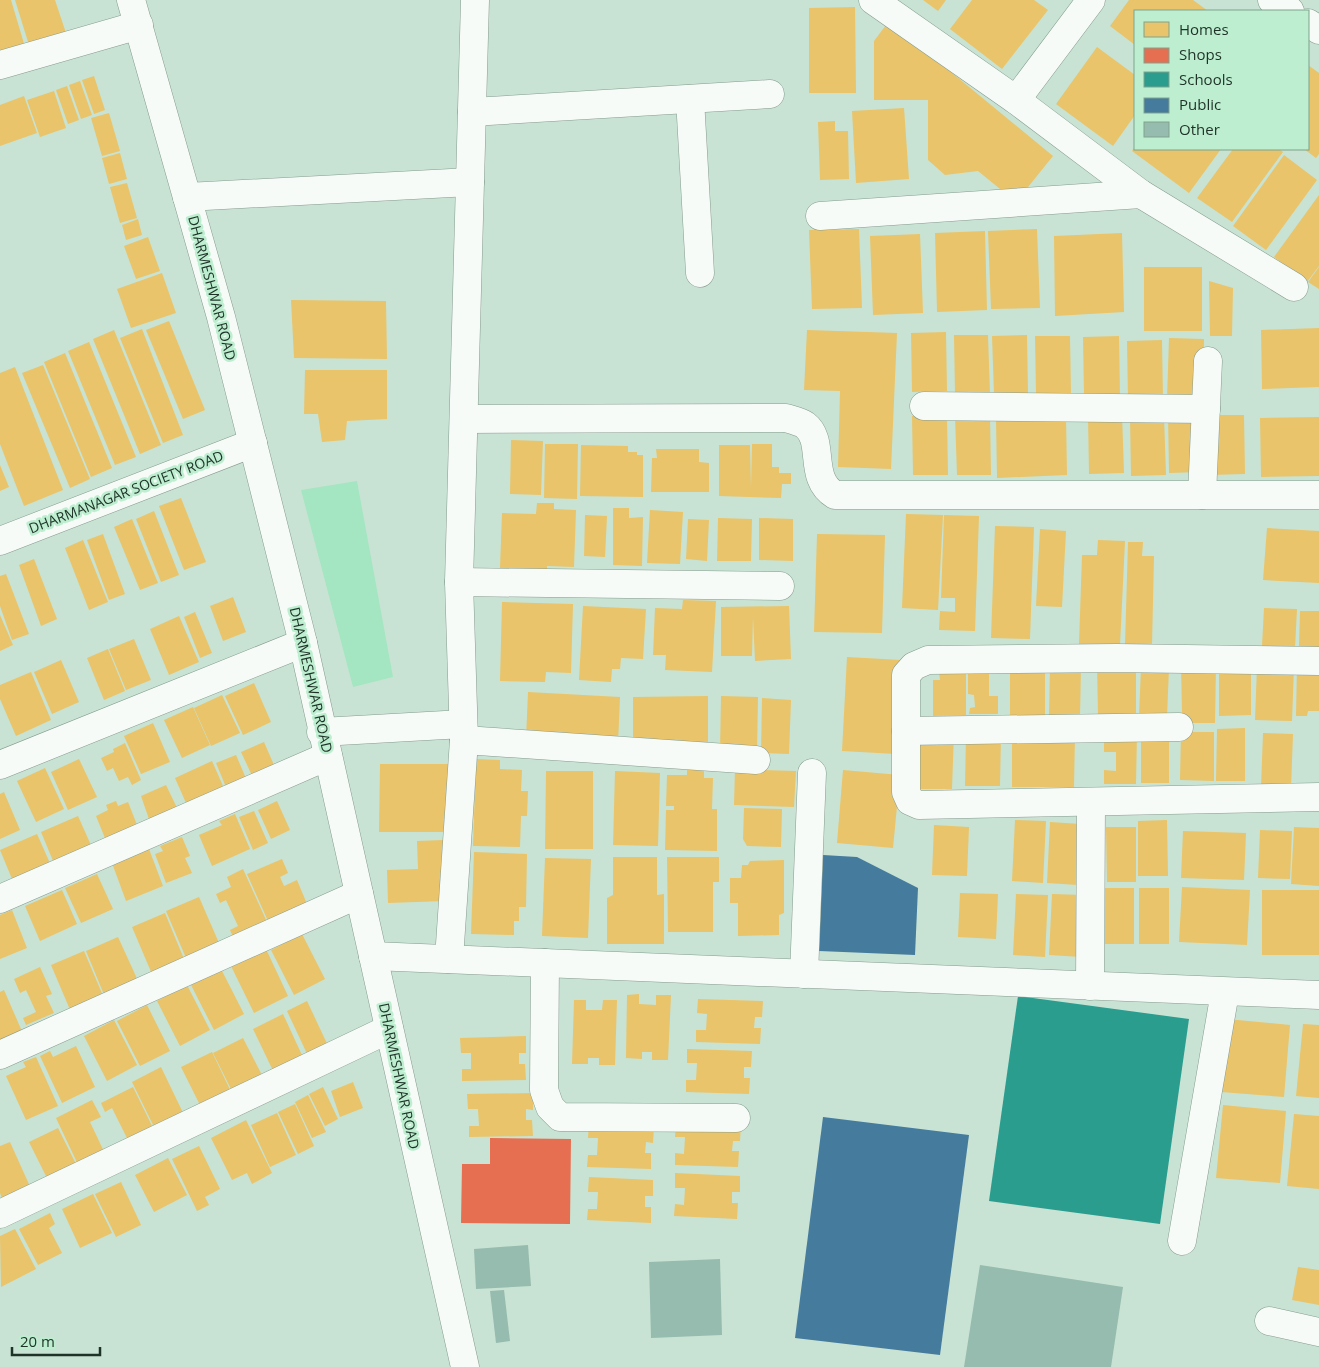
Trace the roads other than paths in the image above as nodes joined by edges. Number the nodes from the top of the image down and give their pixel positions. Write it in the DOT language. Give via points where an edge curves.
graph roads {
  1 [pos="475,0"];
  2 [pos="873,0"];
  3 [pos="1091,0"];
  4 [pos="135,12"];
  5 [pos="0,65"];
  6 [pos="770,94"];
  7 [pos="690,99"];
  8 [pos="1016,100"];
  9 [pos="472,112"];
  10 [pos="470,182"];
  11 [pos="1141,194"];
  12 [pos="187,197"];
  13 [pos="820,216"];
  14 [pos="700,273"];
  15 [pos="1294,287"];
  16 [pos="1208,361"];
  17 [pos="924,406"];
  18 [pos="1206,409"];
  19 [pos="464,419"];
  20 [pos="253,443"];
  21 [pos="1202,495"];
  22 [pos="1319,496"];
  23 [pos="0,542"];
  24 [pos="460,582"];
  25 [pos="780,586"];
  26 [pos="302,643"];
  27 [pos="1319,661"];
  28 [pos="1179,727"];
  29 [pos="906,731"];
  30 [pos="463,732"];
  31 [pos="325,744"];
  32 [pos="756,760"];
  33 [pos="0,765"];
  34 [pos="812,773"];
  35 [pos="1319,798"];
  36 [pos="1091,803"];
  37 [pos="359,894"];
  38 [pos="0,899"];
  39 [pos="373,956"];
  40 [pos="449,959"];
  41 [pos="545,963"];
  42 [pos="804,974"];
  43 [pos="1090,986"];
  44 [pos="1225,992"];
  45 [pos="1319,995"];
  46 [pos="389,1029"];
  47 [pos="0,1056"];
  48 [pos="736,1118"];
  49 [pos="0,1214"];
  50 [pos="1182,1241"];
  51 [pos="1269,1320"];
  52 [pos="1319,1332"];
  53 [pos="465,1367"];
  1 -- 9 [label="street"];
  2 -- 8 [label="street"];
  3 -- 8 [label="street"];
  4 -- 5 [label="street"];
  4 -- 12 [label="street, DHARMESHWAR ROAD"];
  6 -- 7 [label="street"];
  7 -- 9 [label="street"];
  7 -- 14 [label="street"];
  8 -- 11 [label="street"];
  9 -- 10 [label="street"];
  10 -- 12 [label="street"];
  10 -- 19 [label="street"];
  11 -- 13 [label="street"];
  11 -- 15 [label="street"];
  12 -- 20 [label="street, DHARMESHWAR ROAD"];
  16 -- 18 [label="street"];
  17 -- 18 [label="street"];
  18 -- 21 [label="street"];
  19 -- 21 [label="street" via="786,418 805,425 813,436 819,477 826,490 834,495"];
  19 -- 24 [label="street"];
  20 -- 23 [label="street, DHARMANAGAR SOCIETY ROAD"];
  20 -- 26 [label="street, DHARMESHWAR ROAD"];
  21 -- 22 [label="street"];
  24 -- 25 [label="street"];
  24 -- 30 [label="street"];
  26 -- 31 [label="street, DHARMESHWAR ROAD"];
  26 -- 33 [label="street"];
  27 -- 29 [label="street" via="928,660 914,666 906,675"];
  28 -- 29 [label="street"];
  29 -- 36 [label="street" via="906,792 910,801 919,805"];
  30 -- 31 [label="street"];
  30 -- 32 [label="street"];
  30 -- 40 [label="street"];
  31 -- 37 [label="street, DHARMESHWAR ROAD"];
  31 -- 38 [label="street"];
  34 -- 42 [label="street"];
  35 -- 36 [label="street"];
  36 -- 43 [label="street"];
  37 -- 39 [label="street, DHARMESHWAR ROAD"];
  37 -- 47 [label="street"];
  39 -- 40 [label="street"];
  39 -- 46 [label="street, DHARMESHWAR ROAD"];
  40 -- 41 [label="street"];
  41 -- 42 [label="street"];
  41 -- 48 [label="street" via="544,1090 550,1108 560,1117"];
  42 -- 43 [label="street"];
  43 -- 44 [label="street"];
  44 -- 45 [label="street"];
  44 -- 50 [label="street"];
  46 -- 49 [label="street"];
  46 -- 53 [label="street, DHARMESHWAR ROAD"];
  51 -- 52 [label="street"];
}
